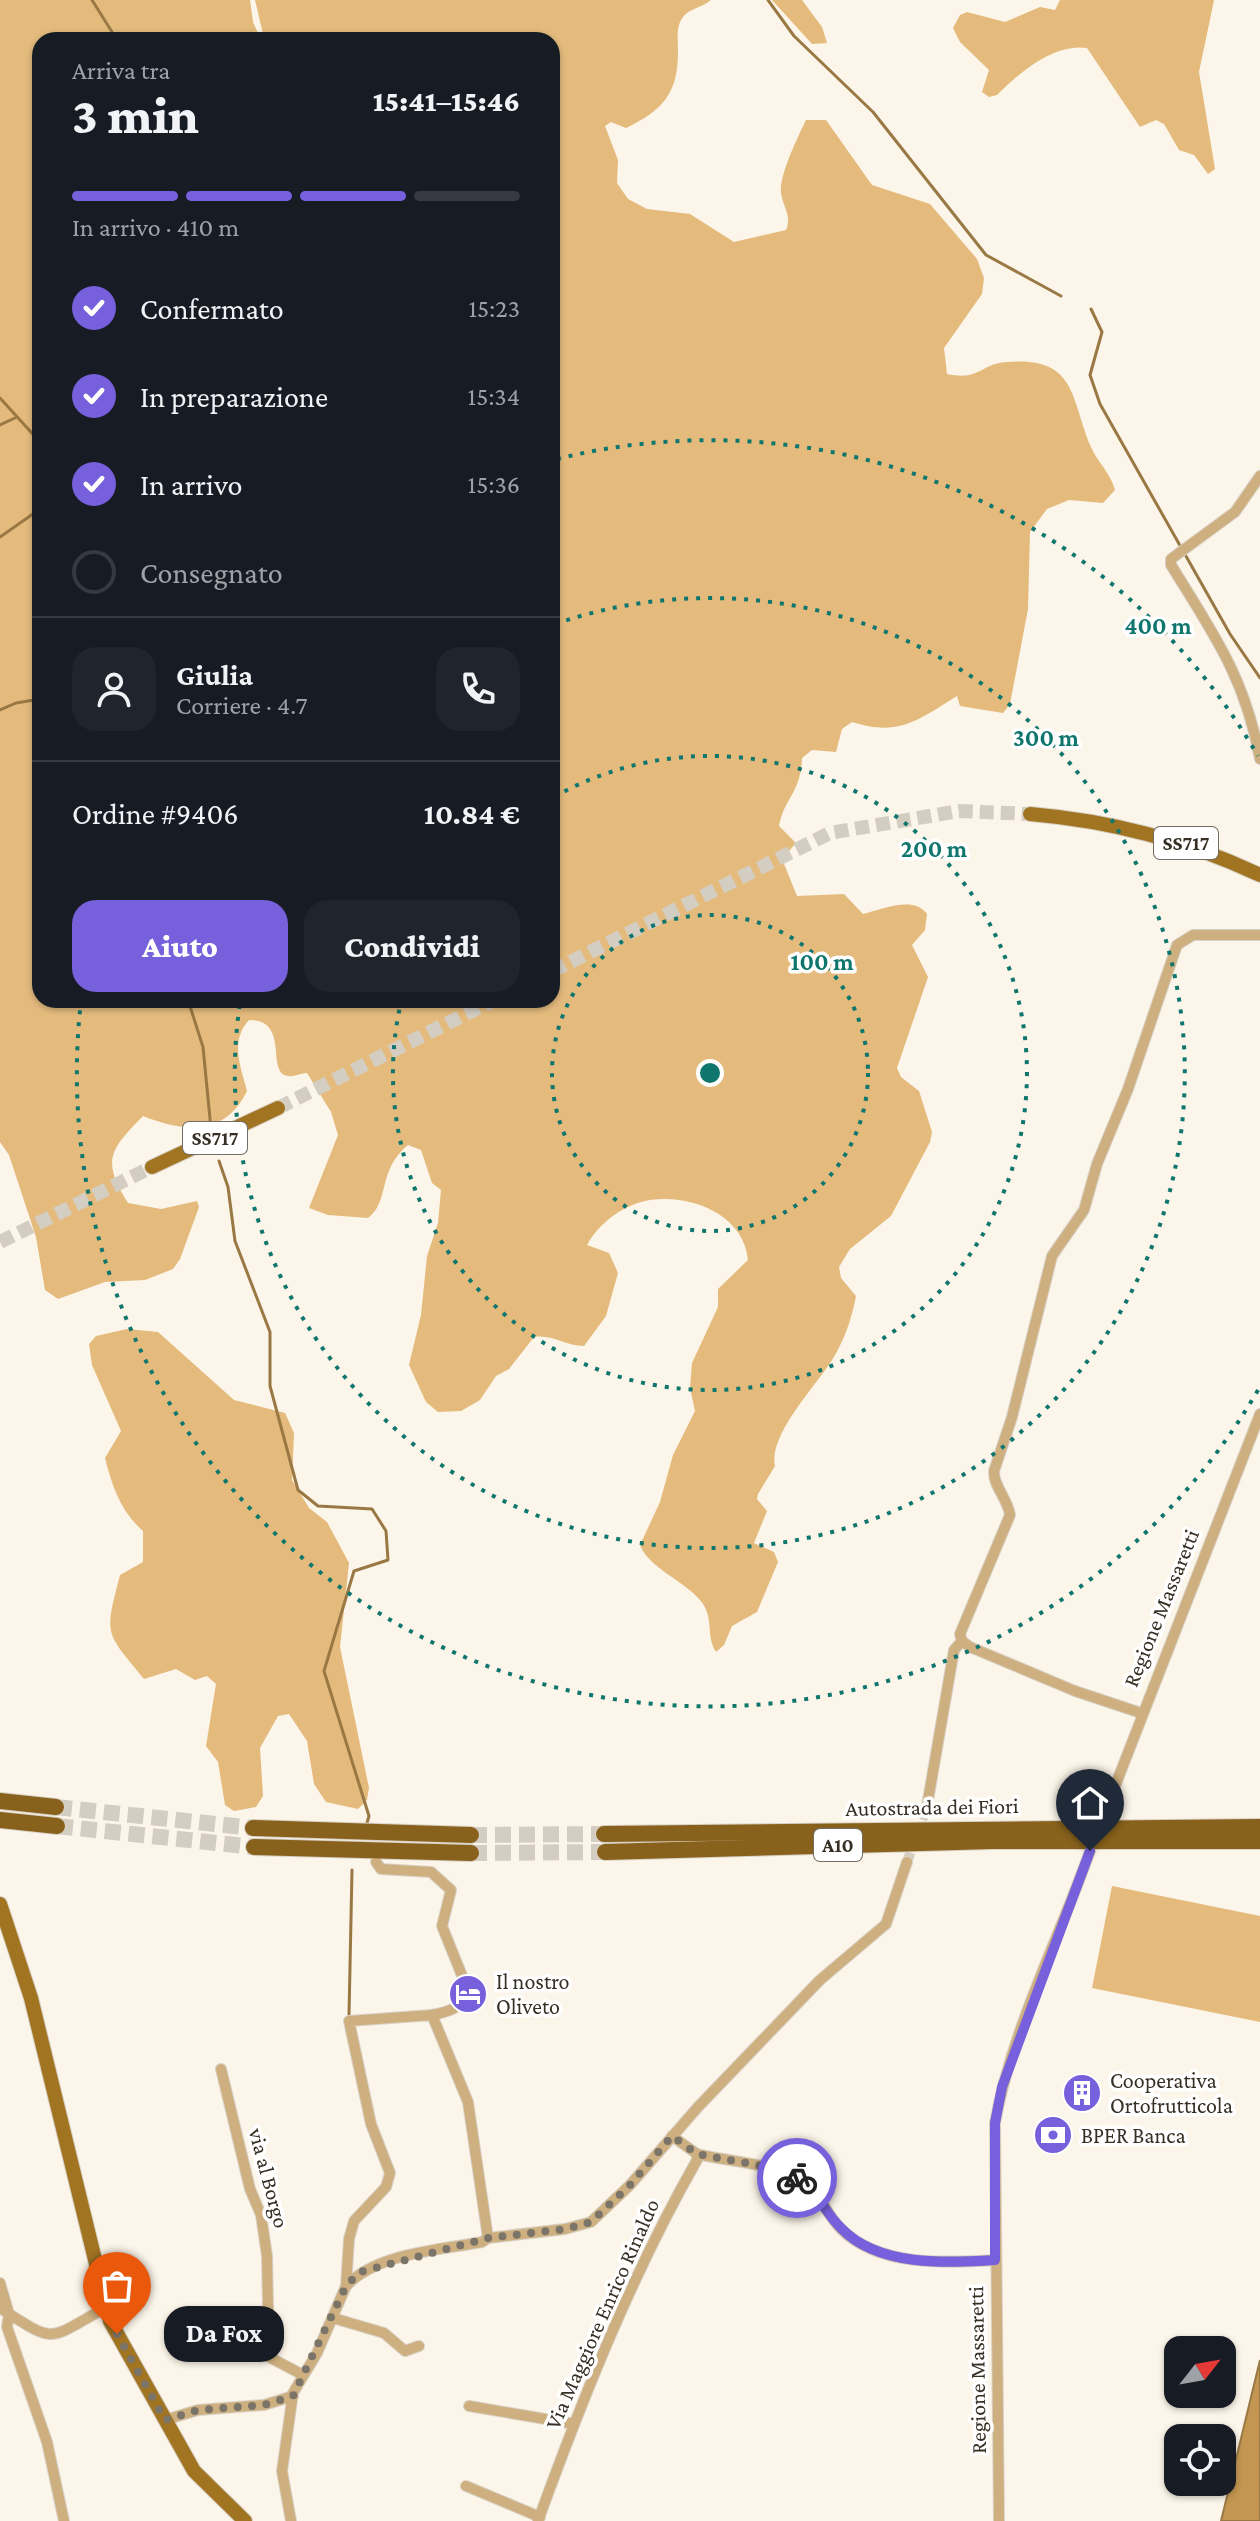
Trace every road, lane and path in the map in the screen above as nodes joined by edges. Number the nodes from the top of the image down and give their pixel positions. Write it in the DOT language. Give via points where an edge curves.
graph roads {
  1 [pos="1260,476"];
  2 [pos="1260,759"];
  3 [pos="1030,814"];
  4 [pos="1260,875"];
  5 [pos="1260,935"];
  6 [pos="278,1108"];
  7 [pos="152,1167"];
  8 [pos="1260,1414"];
  9 [pos="962,1641"];
  10 [pos="1141,1713"];
  11 [pos="0,1801"];
  12 [pos="927,1806"];
  13 [pos="56,1807"];
  14 [pos="1103,1817"];
  15 [pos="0,1820"];
  16 [pos="57,1826"];
  17 [pos="1260,1827"];
  18 [pos="253,1828"];
  19 [pos="1203,1833"];
  20 [pos="604,1834"];
  21 [pos="471,1835"];
  22 [pos="1260,1841"];
  23 [pos="254,1847"];
  24 [pos="1090,1851"];
  25 [pos="605,1852"];
  26 [pos="471,1853"];
  27 [pos="376,1862"];
  28 [pos="907,1862"];
  29 [pos="0,1904"];
  30 [pos="432,2015"];
  31 [pos="221,2069"];
  32 [pos="672,2136"];
  33 [pos="697,2154"];
  34 [pos="488,2238"];
  35 [pos="995,2260"];
  36 [pos="0,2283"];
  37 [pos="346,2286"];
  38 [pos="105,2308"];
  39 [pos="5,2311"];
  40 [pos="333,2318"];
  41 [pos="419,2346"];
  42 [pos="303,2375"];
  43 [pos="293,2396"];
  44 [pos="469,2406"];
  45 [pos="165,2420"];
  46 [pos="574,2424"];
  47 [pos="466,2486"];
  48 [pos="539,2519"];
  49 [pos="64,2521"];
  50 [pos="245,2521"];
  51 [pos="291,2521"];
  52 [pos="999,2521"];
  1 -- 2 [label="street" via="1235,512 1171,559 1242,686"];
  3 -- 4 [label="main road, SS717" via="1162,835"];
  5 -- 9 [label="street" via="1193,935 1177,945 1084,1210 1052,1256 994,1471 1010,1515 965,1620"];
  6 -- 7 [label="main road, SS717"];
  8 -- 10 [label="street, Regione Massaretti"];
  9 -- 10 [label="street" via="1075,1691"];
  9 -- 12 [label="street" via="954,1650"];
  10 -- 14 [label="street, Regione Massaretti"];
  11 -- 13 [label="highway"];
  15 -- 16 [label="highway"];
  17 -- 19 [label="highway, Autostrada dei Fiori / A10"];
  18 -- 21 [label="highway"];
  19 -- 20 [label="highway, Autostrada dei Fiori / A10"];
  19 -- 22 [label="highway, Autostrada dei Fiori / A10"];
  19 -- 25 [label="highway, Autostrada dei Fiori / A10"];
  23 -- 26 [label="highway"];
  24 -- 35 [label="street, Regione Massaretti" via="1002,2087 995,2123"];
  27 -- 30 [label="street" via="381,1869 431,1872 451,1890 442,1926 469,1993 465,2002"];
  28 -- 32 [label="street" via="886,1924 820,1980"];
  29 -- 38 [label="main road" via="31,1998"];
  30 -- 34 [label="street" via="468,2102"];
  30 -- 37 [label="street" via="349,2021 371,2124 390,2173 386,2187 354,2221"];
  31 -- 42 [label="street, via al Borgo" via="261,2215 269,2357"];
  32 -- 33 [label="street"];
  32 -- 34 [label="street" via="591,2222"];
  33 -- 35 [label="street" via="773,2168 797,2178 820,2195 843,2231 874,2249 901,2258"];
  33 -- 46 [label="street, Via Maggiore Enrico Rinaldo" via="659,2227"];
  34 -- 37 [label="street" via="360,2272"];
  35 -- 52 [label="street, Regione Massaretti"];
  36 -- 39 [label="street"];
  37 -- 40 [label="street"];
  38 -- 39 [label="street" via="45,2336"];
  38 -- 45 [label="main road"];
  39 -- 49 [label="street" via="47,2442"];
  40 -- 41 [label="street" via="384,2333 405,2351"];
  40 -- 42 [label="street"];
  42 -- 43 [label="street"];
  43 -- 45 [label="street"];
  43 -- 51 [label="street" via="282,2471"];
  44 -- 46 [label="street"];
  45 -- 50 [label="main road" via="194,2471"];
  46 -- 48 [label="street, Via Maggiore Enrico Rinaldo"];
  47 -- 48 [label="street"];
}
